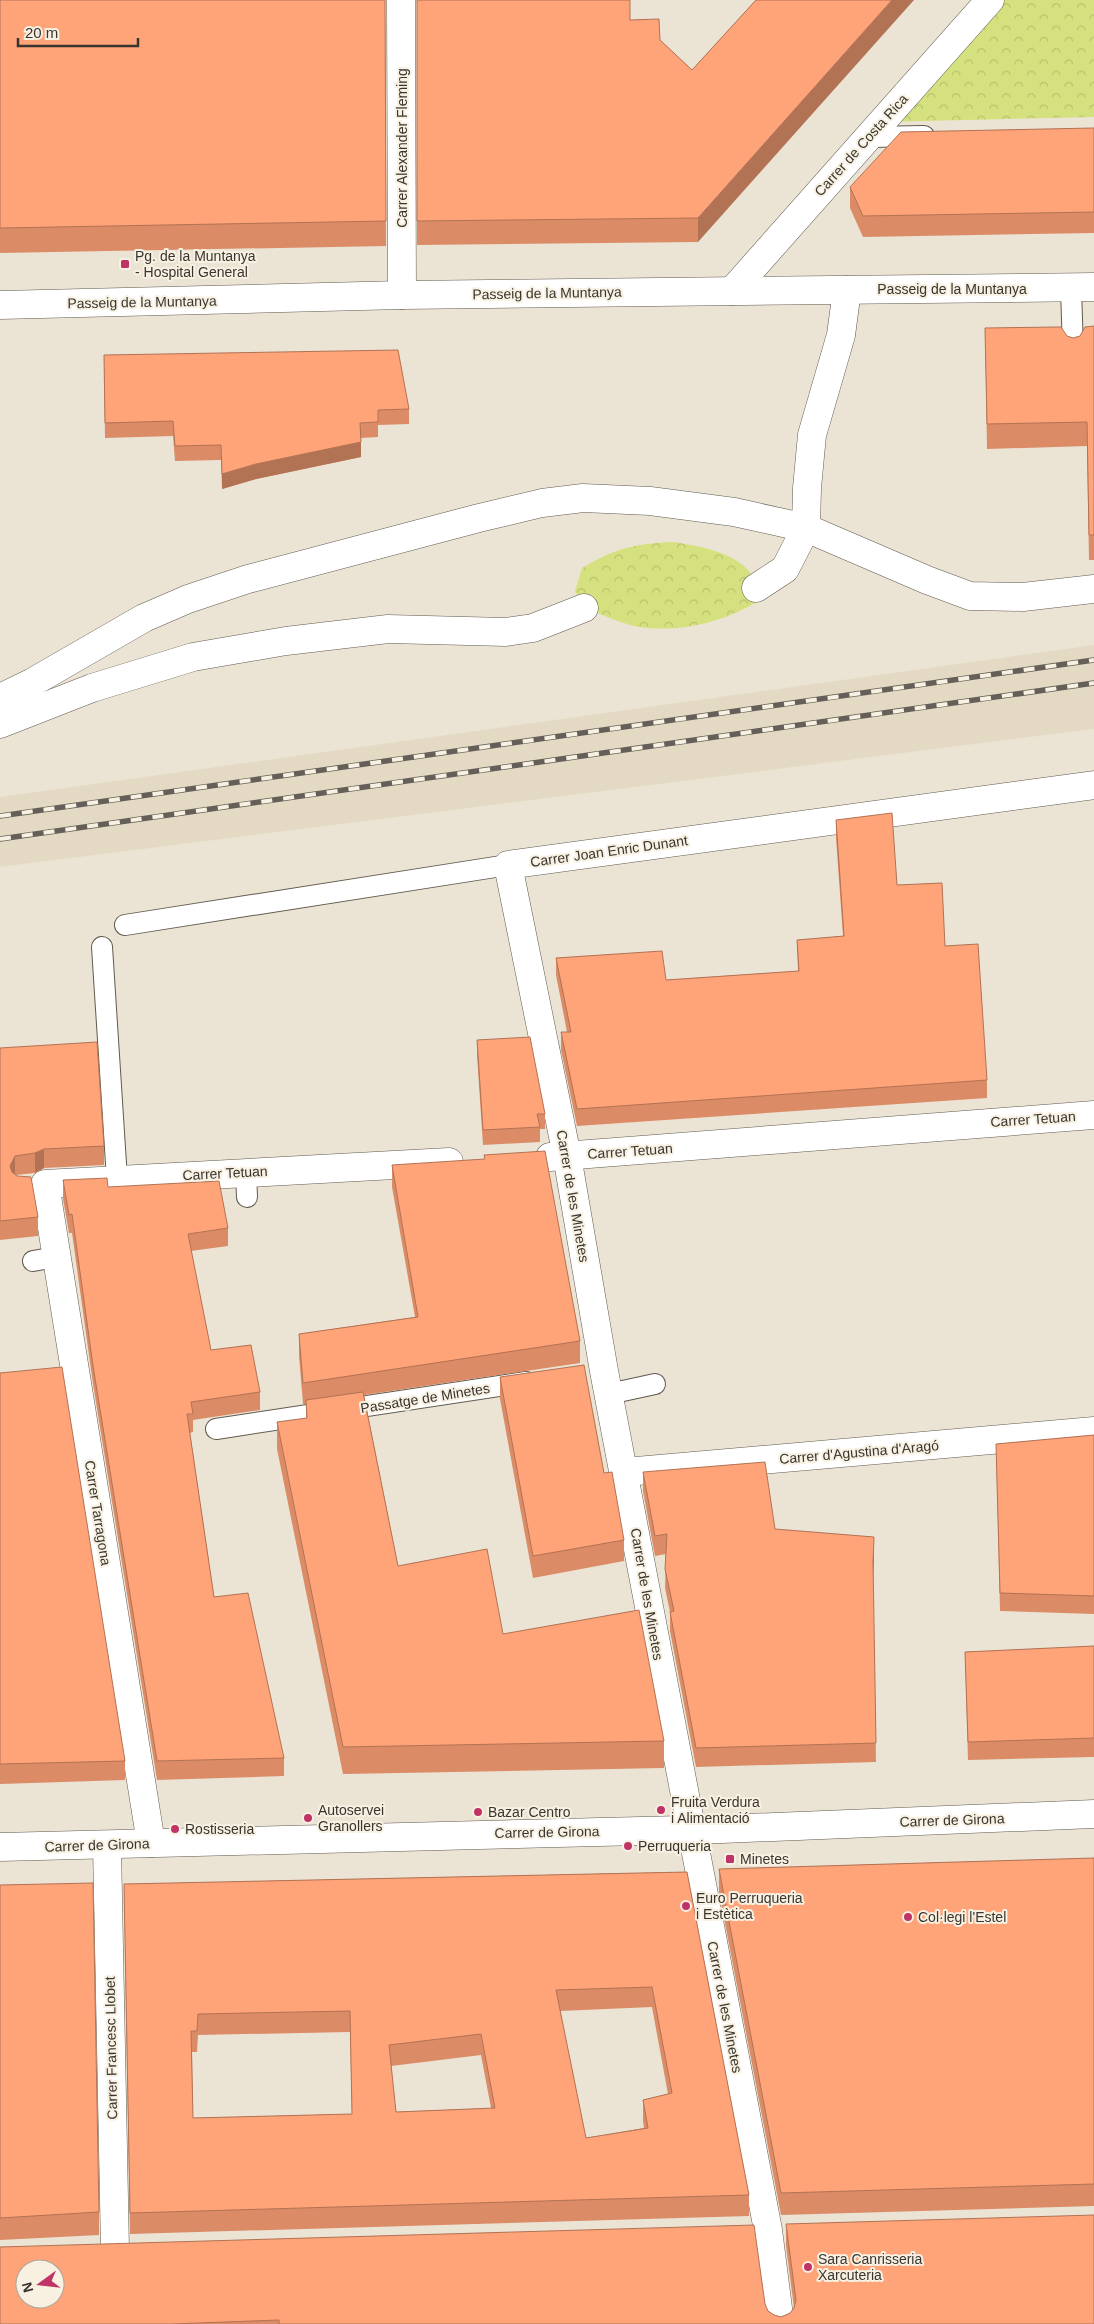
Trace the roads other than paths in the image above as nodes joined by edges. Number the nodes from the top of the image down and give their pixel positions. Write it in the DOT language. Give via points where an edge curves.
graph roads {
  1 [pos="401,0"];
  2 [pos="990,0"];
  3 [pos="939,136"];
  4 [pos="869,137"];
  5 [pos="1083,288"];
  6 [pos="848,290"];
  7 [pos="732,291"];
  8 [pos="402,295"];
  9 [pos="0,304"];
  10 [pos="1073,351"];
  11 [pos="806,528"];
  12 [pos="756,588"];
  13 [pos="1094,589"];
  14 [pos="584,608"];
  15 [pos="0,698"];
  16 [pos="0,724"];
  17 [pos="1094,784"];
  18 [pos="508,865"];
  19 [pos="124,925"];
  20 [pos="102,947"];
  21 [pos="1094,1115"];
  22 [pos="567,1156"];
  23 [pos="528,1158"];
  24 [pos="470,1161"];
  25 [pos="117,1179"];
  26 [pos="37,1184"];
  27 [pos="546,1379"];
  28 [pos="599,1379"];
  29 [pos="655,1384"];
  30 [pos="216,1429"];
  31 [pos="1094,1431"];
  32 [pos="625,1472"];
  33 [pos="1094,1814"];
  34 [pos="690,1829"];
  35 [pos="151,1843"];
  36 [pos="107,1846"];
  37 [pos="0,1847"];
  38 [pos="797,2229"];
  39 [pos="768,2230"];
  40 [pos="738,2231"];
  41 [pos="145,2249"];
  42 [pos="115,2250"];
  43 [pos="86,2252"];
  44 [pos="780,2324"];
  1 -- 8 [label="street, Carrer Alexander Fleming"];
  2 -- 4 [label="street, Carrer de Costa Rica"];
  3 -- 4 [label="lane"];
  4 -- 7 [label="street, Carrer de Costa Rica"];
  5 -- 6 [label="street, Passeig de la Muntanya"];
  5 -- 10 [label="lane"];
  6 -- 7 [label="street, Passeig de la Muntanya"];
  6 -- 11 [label="street" via="841,336 812,434"];
  7 -- 8 [label="street, Passeig de la Muntanya"];
  8 -- 9 [label="street, Passeig de la Muntanya"];
  11 -- 12 [label="street" via="785,569"];
  11 -- 13 [label="street" via="970,596 1023,597"];
  11 -- 15 [label="street" via="734,512 650,501 583,498 542,503 248,579 188,599 144,618"];
  14 -- 16 [label="street" via="533,628 506,632 388,629 286,641 193,657 92,688"];
  17 -- 18 [label="street, Carrer Joan Enric Dunant"];
  18 -- 19 [label="lane, Carrer Joan Enric Dunant"];
  18 -- 22 [label="street, Carrer de les Minetes"];
  20 -- 25 [label="lane"];
  21 -- 22 [label="street, Carrer Tetuan"];
  22 -- 23 [label="street, Carrer Tetuan"];
  22 -- 28 [label="street, Carrer de les Minetes"];
  24 -- 25 [label="street, Carrer Tetuan" via="247,1185"];
  25 -- 26 [label="street, Carrer Tetuan"];
  26 -- 35 [label="street, Carrer Tarragona" via="45,1259"];
  27 -- 30 [label="lane, Passatge de Minetes"];
  28 -- 29 [label="lane"];
  28 -- 32 [label="street, Carrer de les Minetes"];
  31 -- 32 [label="street, Carrer d'Agustina d'Aragó"];
  32 -- 34 [label="street, Carrer de les Minetes"];
  33 -- 34 [label="street, Carrer de Girona"];
  34 -- 35 [label="street, Carrer de Girona"];
  34 -- 39 [label="street, Carrer de les Minetes"];
  35 -- 36 [label="street, Carrer de Girona"];
  36 -- 37 [label="street, Carrer de Girona"];
  36 -- 42 [label="street, Carrer Francesc Llobet"];
  38 -- 39 [label="street"];
  39 -- 40 [label="street"];
  39 -- 44 [label="street, Carrer de les Minetes"];
  41 -- 42 [label="street"];
  42 -- 43 [label="street"];
}
